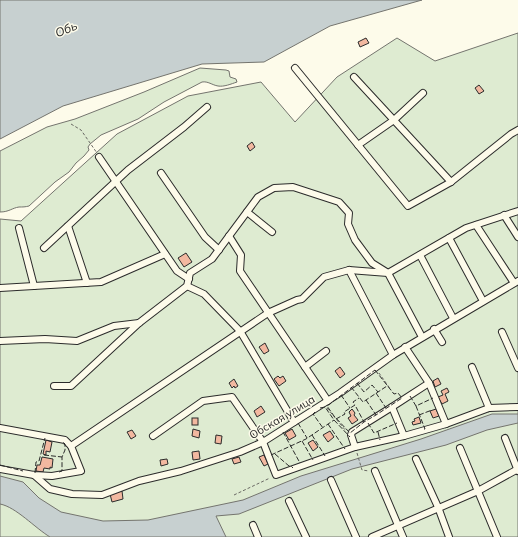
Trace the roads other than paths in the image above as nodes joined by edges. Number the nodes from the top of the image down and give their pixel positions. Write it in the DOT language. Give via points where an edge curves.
graph roads {
  1 [pos="295,68"];
  2 [pos="354,77"];
  3 [pos="424,94"];
  4 [pos="208,107"];
  5 [pos="394,120"];
  6 [pos="518,130"];
  7 [pos="358,145"];
  8 [pos="99,156"];
  9 [pos="161,173"];
  10 [pos="116,181"];
  11 [pos="451,182"];
  12 [pos="518,211"];
  13 [pos="247,212"];
  14 [pos="504,215"];
  15 [pos="476,224"];
  16 [pos="68,226"];
  17 [pos="19,228"];
  18 [pos="272,232"];
  19 [pos="229,236"];
  20 [pos="518,237"];
  21 [pos="449,238"];
  22 [pos="44,248"];
  23 [pos="219,250"];
  24 [pos="165,254"];
  25 [pos="420,255"];
  26 [pos="349,270"];
  27 [pos="388,273"];
  28 [pos="189,278"];
  29 [pos="516,282"];
  30 [pos="87,283"];
  31 [pos="34,286"];
  32 [pos="188,286"];
  33 [pos="0,288"];
  34 [pos="483,301"];
  35 [pos="268,313"];
  36 [pos="453,318"];
  37 [pos="139,323"];
  38 [pos="434,329"];
  39 [pos="240,331"];
  40 [pos="502,332"];
  41 [pos="422,337"];
  42 [pos="0,341"];
  43 [pos="442,342"];
  44 [pos="405,347"];
  45 [pos="326,351"];
  46 [pos="392,355"];
  47 [pos="472,367"];
  48 [pos="305,368"];
  49 [pos="518,368"];
  50 [pos="429,383"];
  51 [pos="54,386"];
  52 [pos="328,401"];
  53 [pos="392,407"];
  54 [pos="518,407"];
  55 [pos="489,408"];
  56 [pos="294,422"];
  57 [pos="446,424"];
  58 [pos="0,428"];
  59 [pos="153,436"];
  60 [pos="404,436"];
  61 [pos="505,438"];
  62 [pos="263,442"];
  63 [pos="71,446"];
  64 [pos="355,447"];
  65 [pos="460,448"];
  66 [pos="416,459"];
  67 [pos="0,469"];
  68 [pos="518,470"];
  69 [pos="375,471"];
  70 [pos="34,476"];
  71 [pos="331,480"];
  72 [pos="478,491"];
  73 [pos="289,501"];
  74 [pos="438,507"];
  75 [pos="253,525"];
  76 [pos="399,525"];
  77 [pos="258,537"];
  78 [pos="306,537"];
  79 [pos="356,537"];
  80 [pos="372,537"];
  81 [pos="404,537"];
  82 [pos="449,537"];
  83 [pos="497,537"];
  1 -- 7 [label="street"];
  2 -- 5 [label="street"];
  3 -- 5 [label="street"];
  4 -- 10 [label="street"];
  5 -- 7 [label="street"];
  5 -- 11 [label="street"];
  6 -- 11 [label="street"];
  7 -- 11 [label="street" via="408,206"];
  8 -- 10 [label="street"];
  9 -- 23 [label="street" via="205,236"];
  10 -- 16 [label="street"];
  10 -- 24 [label="street"];
  12 -- 14 [label="street"];
  13 -- 18 [label="street"];
  13 -- 19 [label="street"];
  13 -- 27 [label="street" via="258,197 274,188 294,187 339,202 349,213 348,224 355,240 372,262"];
  14 -- 15 [label="street"];
  14 -- 20 [label="street"];
  15 -- 21 [label="street"];
  15 -- 29 [label="street"];
  16 -- 22 [label="street"];
  16 -- 30 [label="street"];
  17 -- 31 [label="street"];
  19 -- 23 [label="street"];
  19 -- 35 [label="street" via="241,255 240,271"];
  21 -- 25 [label="street"];
  21 -- 34 [label="street"];
  23 -- 28 [label="street" via="212,259 190,273"];
  24 -- 28 [label="street" via="177,271"];
  24 -- 30 [label="street" via="101,282"];
  25 -- 27 [label="street"];
  25 -- 36 [label="street"];
  26 -- 27 [label="street"];
  26 -- 35 [label="street" via="324,277 302,299"];
  26 -- 46 [label="street"];
  27 -- 41 [label="street"];
  28 -- 32 [label="street"];
  29 -- 34 [label="street, Обская улица"];
  30 -- 31 [label="street"];
  31 -- 33 [label="street"];
  32 -- 37 [label="street"];
  32 -- 39 [label="street" via="204,294"];
  34 -- 36 [label="street, Обская улица"];
  35 -- 39 [label="street"];
  35 -- 48 [label="street"];
  36 -- 38 [label="street, Обская улица"];
  37 -- 42 [label="street" via="114,326 77,340"];
  37 -- 51 [label="street" via="71,386"];
  38 -- 41 [label="street, Обская улица"];
  38 -- 43 [label="street"];
  39 -- 56 [label="street"];
  39 -- 63 [label="street"];
  40 -- 49 [label="street"];
  41 -- 44 [label="street, Обская улица"];
  44 -- 46 [label="street, Обская улица"];
  44 -- 50 [label="street"];
  45 -- 48 [label="street"];
  46 -- 52 [label="street, Обская улица"];
  47 -- 55 [label="street"];
  48 -- 52 [label="street"];
  50 -- 53 [label="street"];
  50 -- 57 [label="street"];
  52 -- 56 [label="street, Обская улица"];
  53 -- 60 [label="street"];
  53 -- 64 [label="street" via="352,432"];
  54 -- 55 [label="street"];
  55 -- 57 [label="street"];
  56 -- 62 [label="street, Обская улица"];
  57 -- 60 [label="street"];
  58 -- 63 [label="street" via="65,440"];
  59 -- 62 [label="street" via="203,401 232,397"];
  60 -- 64 [label="street"];
  61 -- 68 [label="street"];
  62 -- 64 [label="street" via="276,475"];
  62 -- 70 [label="street, Обская улица" via="240,452 139,481 102,495 72,494 50,489"];
  63 -- 70 [label="street" via="81,471"];
  65 -- 72 [label="street"];
  66 -- 74 [label="street"];
  67 -- 70 [label="street"];
  68 -- 72 [label="street"];
  69 -- 76 [label="street"];
  71 -- 79 [label="street"];
  72 -- 74 [label="street"];
  72 -- 83 [label="street"];
  73 -- 78 [label="street"];
  74 -- 76 [label="street"];
  74 -- 82 [label="street"];
  75 -- 77 [label="street"];
  76 -- 80 [label="street"];
  76 -- 81 [label="street"];
}
